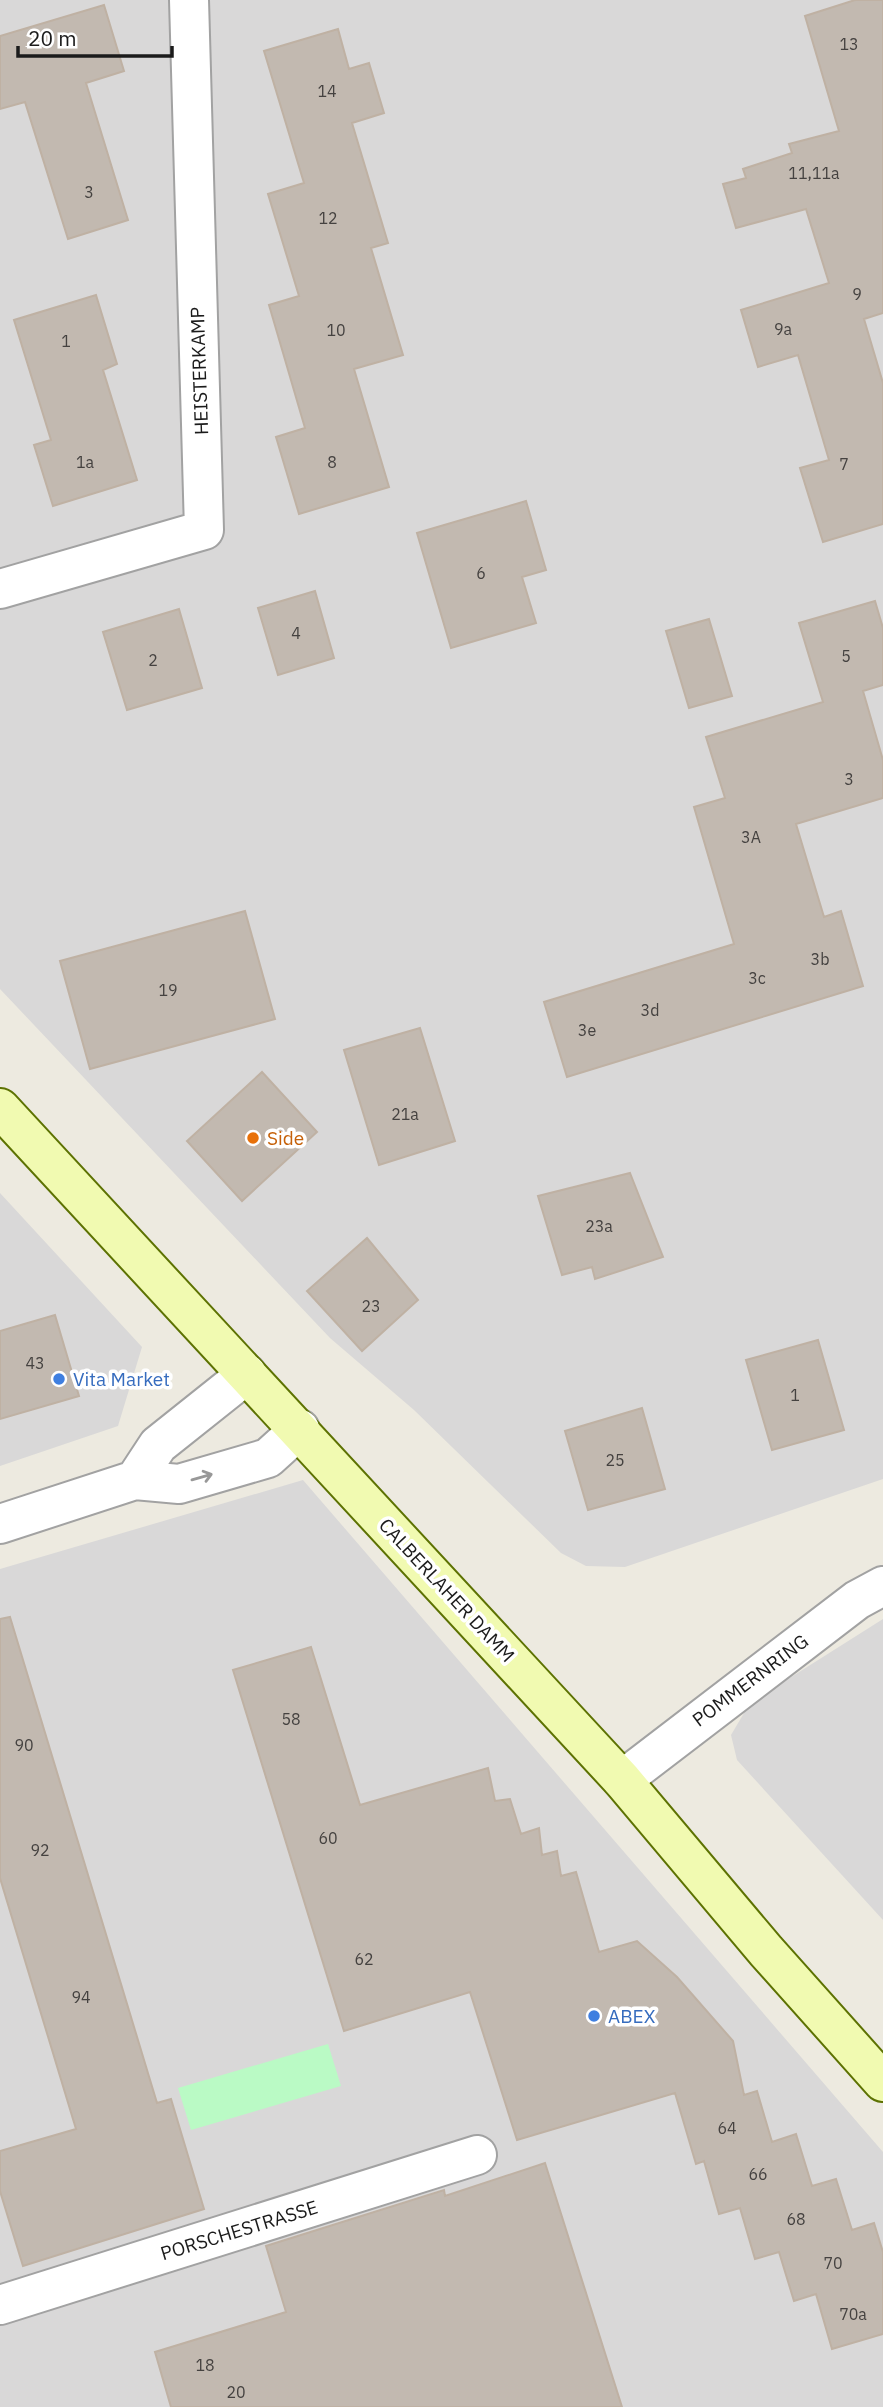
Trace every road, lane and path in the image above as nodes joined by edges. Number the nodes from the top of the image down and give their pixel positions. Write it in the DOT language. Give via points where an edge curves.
graph roads {
  1 [pos="189,0"];
  2 [pos="0,589"];
  3 [pos="0,1108"];
  4 [pos="247,1374"];
  5 [pos="300,1429"];
  6 [pos="135,1480"];
  7 [pos="0,1524"];
  8 [pos="883,1586"];
  9 [pos="622,1780"];
  10 [pos="883,2081"];
  11 [pos="477,2155"];
  12 [pos="0,2305"];
  1 -- 2 [label="street, HEISTERKAMP" via="204,530"];
  3 -- 4 [label="street, CALBERLAHER DAMM"];
  4 -- 5 [label="street, CALBERLAHER DAMM"];
  4 -- 6 [label="street" via="158,1446"];
  6 -- 5 [label="street, one-way" via="179,1484 268,1458"];
  5 -- 9 [label="street, CALBERLAHER DAMM"];
  6 -- 7 [label="street"];
  8 -- 9 [label="street, POMMERNRING" via="857,1600"];
  9 -- 10 [label="street, CALBERLAHER DAMM"];
  11 -- 12 [label="street, PORSCHESTRASSE"];
}
